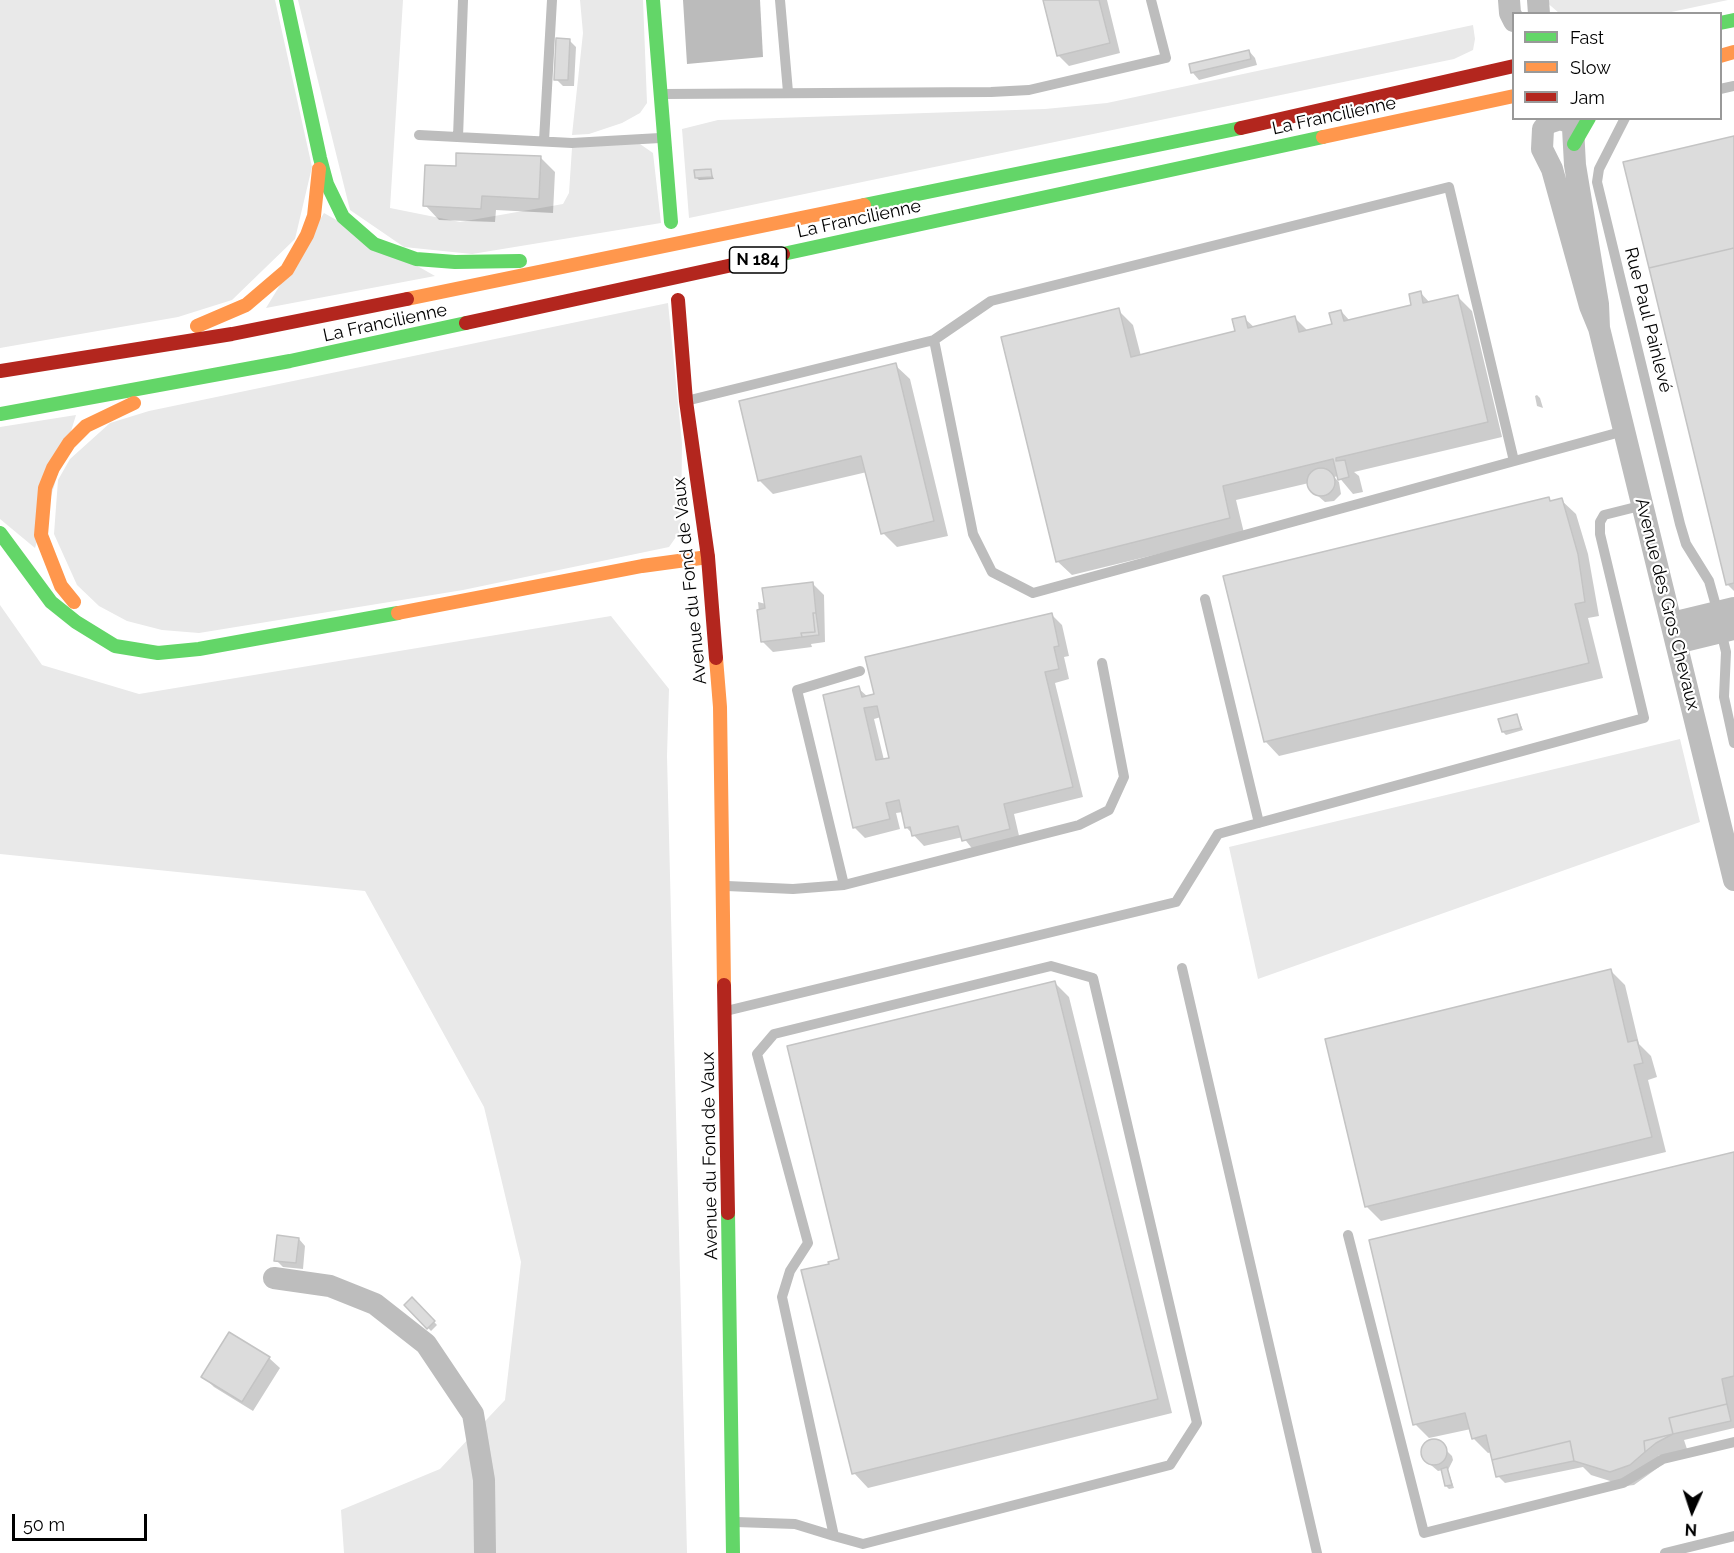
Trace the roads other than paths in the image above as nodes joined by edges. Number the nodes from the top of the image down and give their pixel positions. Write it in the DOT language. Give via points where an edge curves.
graph roads {
  1 [pos="286,0"];
  2 [pos="463,0"];
  3 [pos="552,0"];
  4 [pos="653,0"];
  5 [pos="780,0"];
  6 [pos="1151,0"];
  7 [pos="1509,0"];
  8 [pos="1512,17"];
  9 [pos="1512,66"];
  10 [pos="788,92"];
  11 [pos="660,94"];
  12 [pos="1512,96"];
  13 [pos="1588,120"];
  14 [pos="1624,120"];
  15 [pos="419,135"];
  16 [pos="458,137"];
  17 [pos="664,138"];
  18 [pos="544,141"];
  19 [pos="1574,144"];
  20 [pos="320,158"];
  21 [pos="671,222"];
  22 [pos="618,255"];
  23 [pos="678,300"];
  24 [pos="1599,328"];
  25 [pos="934,340"];
  26 [pos="137,347"];
  27 [pos="290,361"];
  28 [pos="0,371"];
  29 [pos="687,401"];
  30 [pos="0,414"];
  31 [pos="1624,431"];
  32 [pos="1514,461"];
  33 [pos="1644,505"];
  34 [pos="687,512"];
  35 [pos="0,533"];
  36 [pos="708,557"];
  37 [pos="1205,599"];
  38 [pos="1727,620"];
  39 [pos="1674,633"];
  40 [pos="199,649"];
  41 [pos="1101,663"];
  42 [pos="860,671"];
  43 [pos="702,674"];
  44 [pos="1734,743"];
  45 [pos="720,758"];
  46 [pos="1259,823"];
  47 [pos="1734,880"];
  48 [pos="723,885"];
  49 [pos="844,885"];
  50 [pos="1182,968"];
  51 [pos="726,1011"];
  52 [pos="1348,1235"];
  53 [pos="274,1278"];
  54 [pos="1734,1442"];
  55 [pos="733,1522"];
  56 [pos="834,1536"];
  57 [pos="1734,1536"];
  58 [pos="485,1553"];
  59 [pos="733,1553"];
  60 [pos="1317,1553"];
  61 [pos="1665,1553"];
  1 -- 20 [label="main road"];
  2 -- 16 [label="lane"];
  3 -- 18 [label="lane"];
  4 -- 11 [label="main road"];
  5 -- 10 [label="lane"];
  6 -- 10 [label="lane" via="1166,58 1029,90"];
  7 -- 8 [label="street"];
  9 -- 22 [label="main road, La Francilienne / N 184" via="1248,126"];
  10 -- 11 [label="lane"];
  11 -- 17 [label="main road"];
  12 -- 27 [label="main road, La Francilienne / N 184"];
  13 -- 19 [label="main road"];
  14 -- 38 [label="lane, Rue Paul Painlevé" via="1599,169 1597,182 1683,535"];
  15 -- 16 [label="lane"];
  16 -- 18 [label="lane"];
  17 -- 18 [label="lane"];
  17 -- 21 [label="main road"];
  19 -- 24 [label="street"];
  19 -- 24 [label="street" via="1573,128 1568,121 1556,120 1543,129 1542,149 1552,169"];
  20 -- 22 [label="main road" via="343,217 374,244 393,253 454,262"];
  20 -- 26 [label="main road" via="318,192 307,235 275,283 217,320"];
  22 -- 26 [label="main road, La Francilienne / N 184" via="232,334"];
  23 -- 29 [label="main road, Avenue du Fond de Vaux"];
  24 -- 31 [label="street, Avenue des Gros Chevaux"];
  25 -- 29 [label="lane"];
  25 -- 32 [label="lane" via="972,534 992,572 1033,593"];
  25 -- 32 [label="lane" via="991,302 1449,187"];
  26 -- 28 [label="main road, La Francilienne / N 184"];
  27 -- 30 [label="main road, La Francilienne / N 184"];
  27 -- 40 [label="main road" via="106,414 69,443 45,488 40,511 41,535 61,586 80,608 100,623 130,636"];
  29 -- 34 [label="main road, Avenue du Fond de Vaux"];
  29 -- 36 [label="main road, Avenue du Fond de Vaux"];
  31 -- 32 [label="lane"];
  31 -- 33 [label="street, Avenue des Gros Chevaux"];
  33 -- 39 [label="street, Avenue des Gros Chevaux"];
  33 -- 46 [label="lane" via="1604,515 1600,534 1644,718"];
  35 -- 40 [label="main road" via="51,602 94,635 137,651"];
  36 -- 40 [label="main road"];
  36 -- 45 [label="main road, Avenue du Fond de Vaux" via="719,676"];
  37 -- 46 [label="lane"];
  38 -- 39 [label="street"];
  38 -- 44 [label="lane, Rue Paul Painlevé" via="1724,697"];
  39 -- 47 [label="street, Avenue des Gros Chevaux"];
  41 -- 49 [label="lane" via="1124,777 1109,810 1079,825"];
  42 -- 49 [label="lane" via="797,690"];
  43 -- 45 [label="main road, Avenue du Fond de Vaux" via="712,706"];
  45 -- 48 [label="main road, Avenue du Fond de Vaux"];
  46 -- 51 [label="lane" via="1218,834 1176,902"];
  48 -- 49 [label="lane" via="793,889"];
  48 -- 51 [label="main road, Avenue du Fond de Vaux"];
  50 -- 60 [label="lane"];
  51 -- 55 [label="main road, Avenue du Fond de Vaux"];
  52 -- 54 [label="lane" via="1424,1533 1623,1483 1663,1459"];
  53 -- 58 [label="street" via="330,1286 375,1304 426,1344 473,1414 484,1480"];
  55 -- 56 [label="lane" via="795,1524"];
  55 -- 59 [label="main road, Avenue du Fond de Vaux"];
  56 -- 56 [label="lane" via="863,1544 1170,1465 1197,1423 1093,978 1051,966 774,1034 757,1054 808,1243 790,1271 782,1297"];
  57 -- 61 [label="lane"];
}
